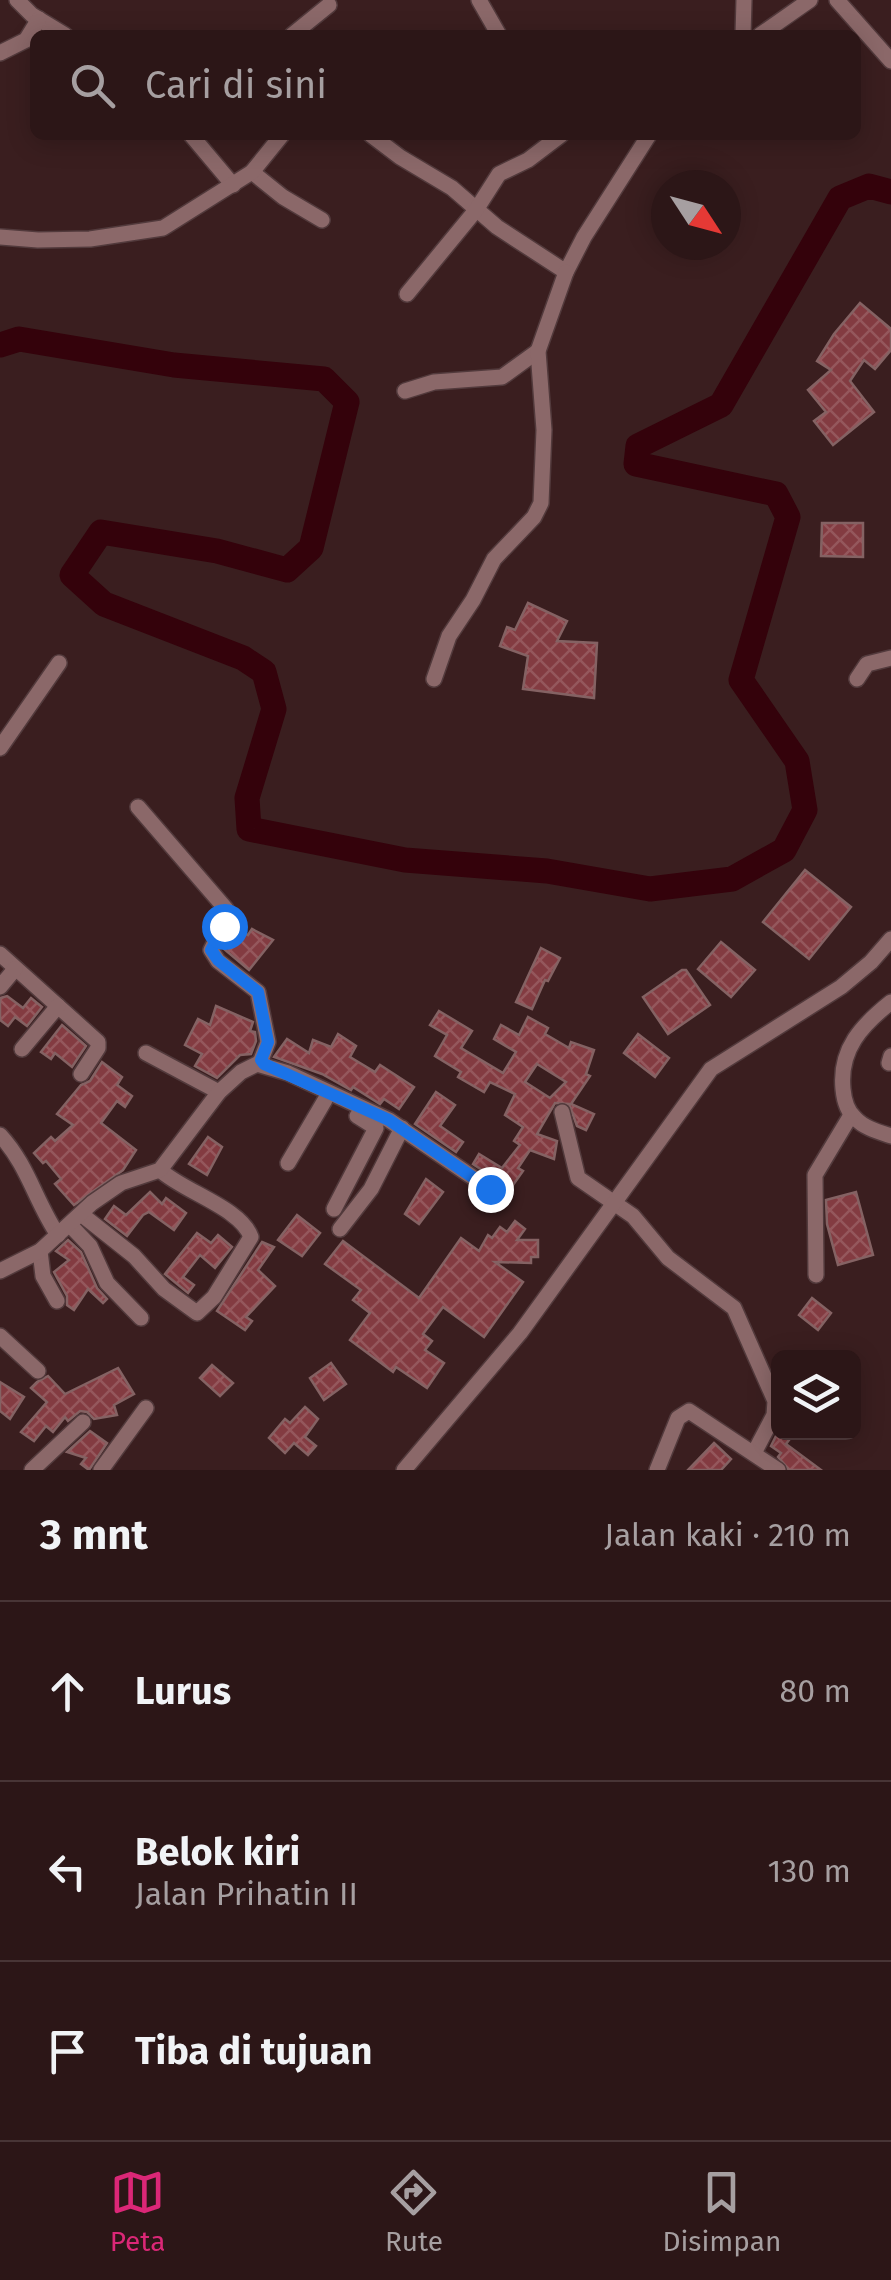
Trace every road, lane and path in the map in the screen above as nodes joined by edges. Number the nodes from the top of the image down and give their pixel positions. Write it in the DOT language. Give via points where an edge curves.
graph roads {
  1 [pos="17,0"];
  2 [pos="479,0"];
  3 [pos="744,0"];
  4 [pos="810,0"];
  5 [pos="837,0"];
  6 [pos="329,4"];
  7 [pos="39,19"];
  8 [pos="32,30"];
  9 [pos="57,30"];
  10 [pos="298,30"];
  11 [pos="496,30"];
  12 [pos="743,30"];
  13 [pos="767,30"];
  14 [pos="30,34"];
  15 [pos="0,53"];
  16 [pos="891,61"];
  17 [pos="196,140"];
  18 [pos="278,140"];
  19 [pos="377,140"];
  20 [pos="554,140"];
  21 [pos="647,140"];
  22 [pos="252,172"];
  23 [pos="233,185"];
  24 [pos="476,210"];
  25 [pos="322,220"];
  26 [pos="0,237"];
  27 [pos="566,272"];
  28 [pos="407,294"];
  29 [pos="538,350"];
  30 [pos="405,391"];
  31 [pos="891,658"];
  32 [pos="60,663"];
  33 [pos="434,678"];
  34 [pos="857,679"];
  35 [pos="0,748"];
  36 [pos="138,807"];
  37 [pos="891,939"];
  38 [pos="0,954"];
  39 [pos="15,969"];
  40 [pos="0,987"];
  41 [pos="891,1002"];
  42 [pos="58,1006"];
  43 [pos="22,1050"];
  44 [pos="146,1053"];
  45 [pos="264,1064"];
  46 [pos="81,1074"];
  47 [pos="219,1092"];
  48 [pos="327,1096"];
  49 [pos="562,1112"];
  50 [pos="852,1115"];
  51 [pos="402,1128"];
  52 [pos="0,1135"];
  53 [pos="891,1136"];
  54 [pos="288,1164"];
  55 [pos="160,1170"];
  56 [pos="490,1189"];
  57 [pos="334,1209"];
  58 [pos="612,1209"];
  59 [pos="70,1225"];
  60 [pos="340,1229"];
  61 [pos="40,1251"];
  62 [pos="0,1271"];
  63 [pos="816,1274"];
  64 [pos="56,1301"];
  65 [pos="141,1318"];
  66 [pos="0,1336"];
  67 [pos="38,1371"];
  68 [pos="146,1408"];
  69 [pos="83,1422"];
  70 [pos="754,1454"];
  71 [pos="32,1470"];
  72 [pos="101,1470"];
  73 [pos="404,1470"];
  74 [pos="656,1470"];
  75 [pos="778,1470"];
  1 -- 7 [label="street"];
  2 -- 11 [label="street"];
  3 -- 12 [label="street"];
  4 -- 13 [label="street"];
  5 -- 16 [label="street"];
  6 -- 10 [label="street"];
  7 -- 8 [label="street"];
  7 -- 9 [label="street"];
  14 -- 15 [label="street"];
  17 -- 23 [label="street"];
  18 -- 22 [label="street"];
  19 -- 24 [label="street"];
  20 -- 24 [label="street" via="498,174"];
  21 -- 27 [label="street"];
  22 -- 23 [label="street"];
  22 -- 25 [label="street"];
  23 -- 26 [label="street" via="171,225 147,232 90,239"];
  24 -- 27 [label="street"];
  24 -- 28 [label="street"];
  27 -- 29 [label="street"];
  29 -- 30 [label="street" via="502,376"];
  29 -- 33 [label="street" via="540,503 494,559 448,636"];
  31 -- 34 [label="street" via="867,664"];
  32 -- 35 [label="street"];
  36 -- 45 [label="street" via="226,910 211,950 258,992 268,1039"];
  37 -- 58 [label="street" via="841,987 711,1069"];
  38 -- 39 [label="street"];
  39 -- 40 [label="street"];
  39 -- 42 [label="street"];
  41 -- 50 [label="street" via="849,1045 842,1083"];
  42 -- 43 [label="street"];
  42 -- 46 [label="street" via="99,1044"];
  44 -- 47 [label="street"];
  45 -- 47 [label="street" via="249,1066"];
  45 -- 48 [label="street"];
  47 -- 55 [label="street"];
  48 -- 51 [label="street"];
  48 -- 54 [label="street"];
  48 -- 57 [label="street" via="376,1128"];
  49 -- 58 [label="street" via="578,1178"];
  50 -- 53 [label="street"];
  50 -- 63 [label="street" via="816,1176"];
  51 -- 56 [label="street"];
  51 -- 60 [label="street" via="372,1188"];
  52 -- 59 [label="street" via="46,1217"];
  55 -- 59 [label="street" via="121,1183"];
  55 -- 59 [label="street" via="240,1220 252,1237 198,1313 164,1290 134,1256"];
  58 -- 70 [label="street" via="642,1224 668,1258 727,1300 742,1320 775,1402"];
  58 -- 73 [label="street" via="520,1333"];
  59 -- 61 [label="street"];
  59 -- 65 [label="street" via="90,1246 107,1283"];
  61 -- 62 [label="street"];
  61 -- 64 [label="street"];
  66 -- 67 [label="street"];
  68 -- 72 [label="street"];
  69 -- 71 [label="street"];
  70 -- 74 [label="street" via="688,1411 678,1418"];
  70 -- 75 [label="street"];
}
